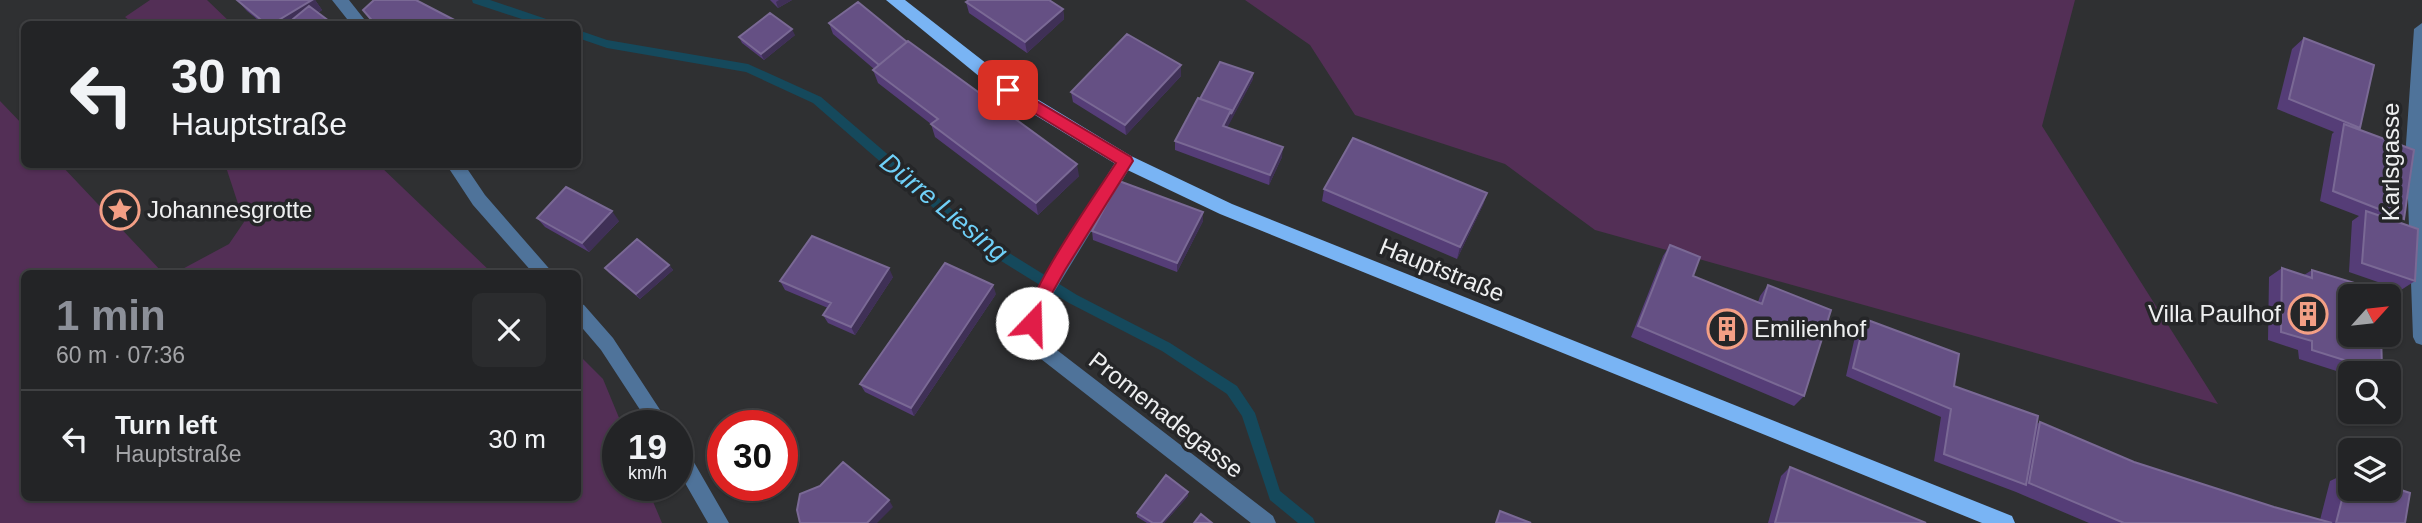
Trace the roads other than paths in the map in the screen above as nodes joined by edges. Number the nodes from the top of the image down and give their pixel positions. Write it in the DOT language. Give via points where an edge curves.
graph roads {
  1 [pos="340,0"];
  2 [pos="894,0"];
  3 [pos="358,21"];
  4 [pos="2422,29"];
  5 [pos="1125,161"];
  6 [pos="457,168"];
  7 [pos="2418,217"];
  8 [pos="541,270"];
  9 [pos="581,314"];
  10 [pos="2422,337"];
  11 [pos="650,410"];
  12 [pos="693,478"];
  13 [pos="719,523"];
  14 [pos="1266,523"];
  15 [pos="2005,523"];
  1 -- 3 [label="street"];
  2 -- 5 [label="main road, Hauptstraße" via="1008,90"];
  4 -- 7 [label="street, Karlsgasse" via="2416,72"];
  5 -- 14 [label="street, Promenadegasse" via="1037,304 1032,323 1035,336 1041,348"];
  5 -- 15 [label="main road, Hauptstraße" via="1226,209"];
  6 -- 8 [label="street"];
  7 -- 10 [label="street, Karlsgasse"];
  9 -- 11 [label="street" via="607,344"];
  12 -- 13 [label="street"];
}
